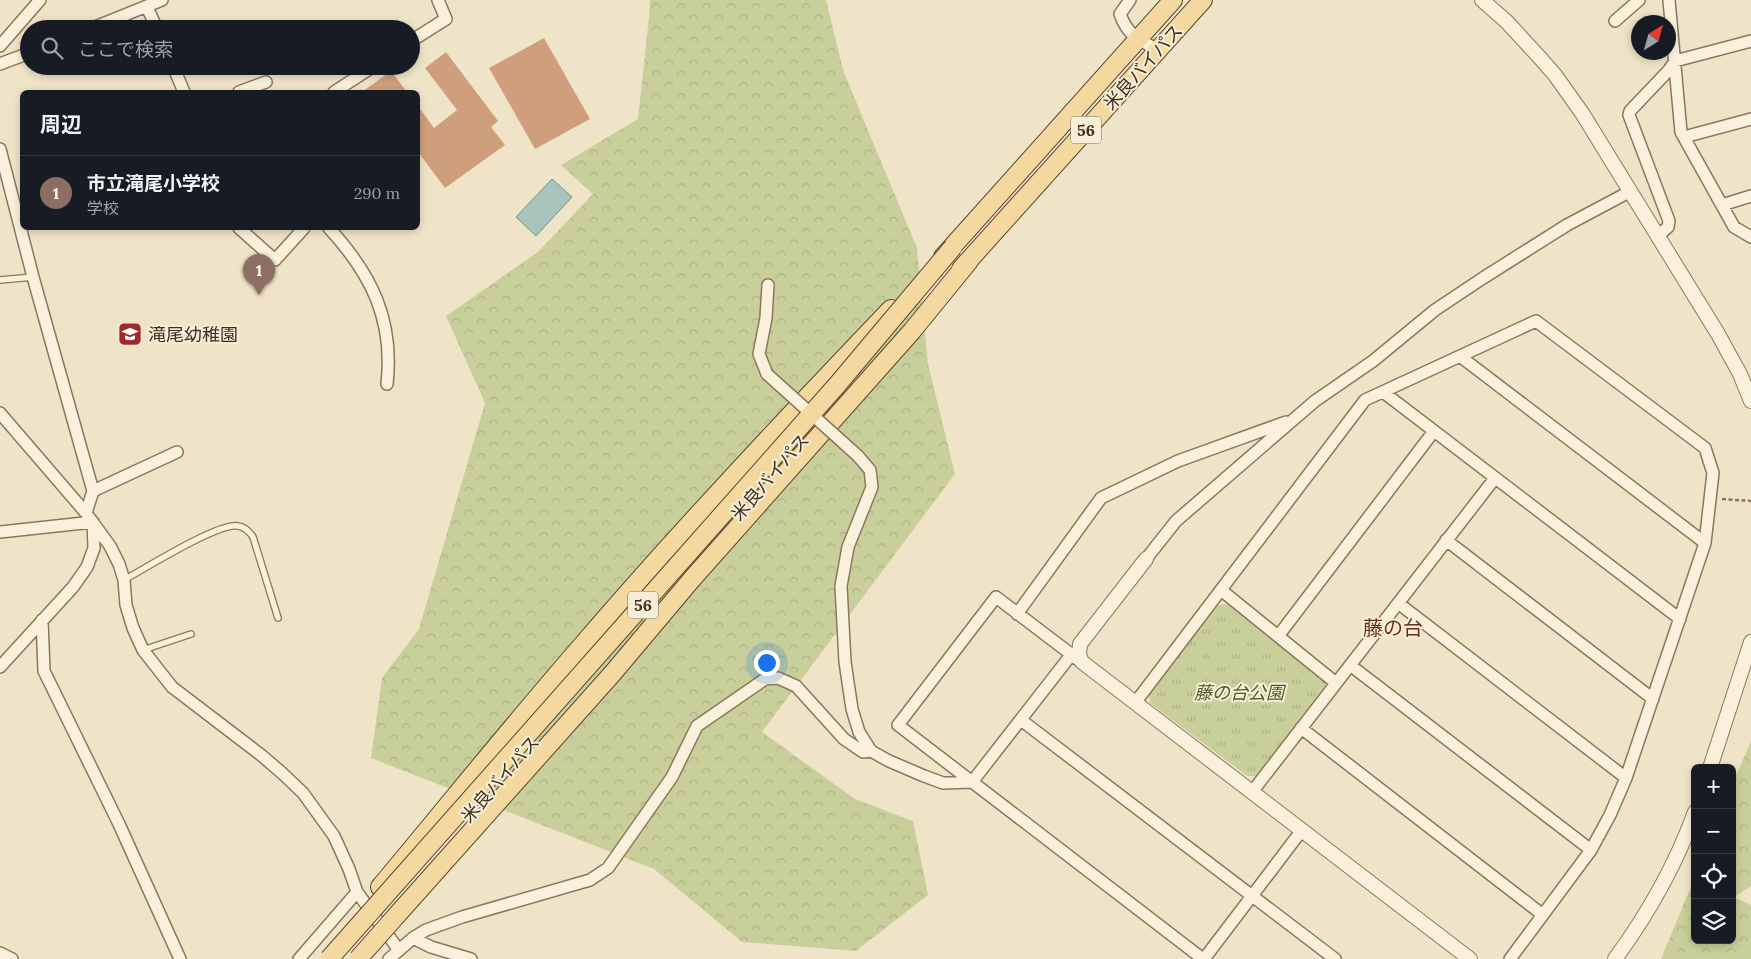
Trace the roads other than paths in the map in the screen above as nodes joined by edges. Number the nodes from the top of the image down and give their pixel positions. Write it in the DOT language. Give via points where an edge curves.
graph roads {
  1 [pos="40,0"];
  2 [pos="162,0"];
  3 [pos="438,0"];
  4 [pos="1130,0"];
  5 [pos="1173,0"];
  6 [pos="1203,0"];
  7 [pos="1482,0"];
  8 [pos="1639,0"];
  9 [pos="1669,0"];
  10 [pos="147,6"];
  11 [pos="23,20"];
  12 [pos="112,20"];
  13 [pos="153,20"];
  14 [pos="1615,21"];
  15 [pos="20,23"];
  16 [pos="420,36"];
  17 [pos="1138,39"];
  18 [pos="1751,40"];
  19 [pos="0,46"];
  20 [pos="1158,50"];
  21 [pos="20,56"];
  22 [pos="1675,61"];
  23 [pos="0,64"];
  24 [pos="177,75"];
  25 [pos="360,75"];
  26 [pos="266,82"];
  27 [pos="183,90"];
  28 [pos="244,90"];
  29 [pos="337,90"];
  30 [pos="1751,119"];
  31 [pos="1684,137"];
  32 [pos="0,149"];
  33 [pos="1630,192"];
  34 [pos="1751,196"];
  35 [pos="1722,205"];
  36 [pos="20,226"];
  37 [pos="21,230"];
  38 [pos="241,230"];
  39 [pos="302,230"];
  40 [pos="331,230"];
  41 [pos="1658,236"];
  42 [pos="1751,237"];
  43 [pos="953,247"];
  44 [pos="969,261"];
  45 [pos="33,276"];
  46 [pos="0,280"];
  47 [pos="768,285"];
  48 [pos="1461,357"];
  49 [pos="387,384"];
  50 [pos="1383,392"];
  51 [pos="1751,401"];
  52 [pos="0,413"];
  53 [pos="1292,420"];
  54 [pos="1434,431"];
  55 [pos="177,452"];
  56 [pos="1495,478"];
  57 [pos="93,491"];
  58 [pos="90,517"];
  59 [pos="0,532"];
  60 [pos="1446,540"];
  61 [pos="1705,543"];
  62 [pos="1146,559"];
  63 [pos="124,580"];
  64 [pos="1221,590"];
  65 [pos="1398,603"];
  66 [pos="1017,614"];
  67 [pos="278,618"];
  68 [pos="1680,619"];
  69 [pos="42,620"];
  70 [pos="191,634"];
  71 [pos="1279,636"];
  72 [pos="1751,642"];
  73 [pos="143,650"];
  74 [pos="1071,655"];
  75 [pos="1350,665"];
  76 [pos="0,666"];
  77 [pos="1090,669"];
  78 [pos="1336,683"];
  79 [pos="1652,698"];
  80 [pos="1135,703"];
  81 [pos="1020,720"];
  82 [pos="1301,728"];
  83 [pos="871,751"];
  84 [pos="1711,764"];
  85 [pos="1626,778"];
  86 [pos="972,782"];
  87 [pos="1252,792"];
  88 [pos="1691,821"];
  89 [pos="1302,830"];
  90 [pos="1591,850"];
  91 [pos="357,892"];
  92 [pos="1252,896"];
  93 [pos="1543,915"];
  94 [pos="413,938"];
  95 [pos="398,950"];
  96 [pos="0,953"];
  97 [pos="12,959"];
  98 [pos="180,959"];
  99 [pos="299,959"];
  100 [pos="317,959"];
  101 [pos="329,959"];
  102 [pos="342,959"];
  103 [pos="358,959"];
  104 [pos="390,959"];
  105 [pos="471,959"];
  106 [pos="1204,959"];
  107 [pos="1335,959"];
  108 [pos="1470,959"];
  109 [pos="1510,959"];
  110 [pos="1615,959"];
  1 -- 11 [label="street"];
  2 -- 10 [label="street"];
  3 -- 16 [label="street" via="446,18"];
  4 -- 17 [label="street" via="1120,14 1125,28"];
  5 -- 17 [label="main road, 米良バイパス / 56"];
  6 -- 20 [label="main road, 米良バイパス / 56"];
  7 -- 33 [label="street" via="1507,22 1555,75"];
  8 -- 14 [label="street"];
  9 -- 22 [label="street"];
  10 -- 12 [label="street"];
  10 -- 13 [label="street"];
  15 -- 19 [label="street"];
  17 -- 20 [label="street"];
  17 -- 43 [label="main road, 米良バイパス / 56"];
  18 -- 22 [label="street"];
  20 -- 44 [label="main road, 米良バイパス / 56"];
  21 -- 23 [label="street"];
  22 -- 31 [label="street"];
  22 -- 41 [label="street" via="1636,102 1629,115 1669,221 1668,227"];
  24 -- 27 [label="street"];
  25 -- 29 [label="street"];
  26 -- 28 [label="street"];
  30 -- 31 [label="street"];
  31 -- 35 [label="street"];
  32 -- 36 [label="street"];
  33 -- 41 [label="street"];
  33 -- 53 [label="street" via="1567,225 1475,283"];
  34 -- 35 [label="street"];
  35 -- 42 [label="street" via="1734,228"];
  37 -- 45 [label="street"];
  38 -- 39 [label="street" via="275,260"];
  40 -- 49 [label="street" via="342,241 374,291 389,341"];
  41 -- 51 [label="street" via="1718,334"];
  43 -- 100 [label="main road" via="808,396 660,556"];
  43 -- 101 [label="main road, 米良バイパス / 56, bridge" via="819,407"];
  44 -- 102 [label="main road, 米良バイパス / 56" via="905,325"];
  44 -- 103 [label="main road, bridge" via="899,346 606,681"];
  45 -- 46 [label="lane"];
  45 -- 57 [label="street"];
  47 -- 83 [label="street, bridge" via="759,354 767,374 870,470 872,487 848,547 841,586 845,662 852,709 859,732"];
  48 -- 50 [label="street"];
  48 -- 61 [label="street"];
  48 -- 61 [label="street" via="1536,321 1705,448 1713,473"];
  50 -- 54 [label="street"];
  50 -- 64 [label="street" via="1366,400"];
  52 -- 58 [label="street"];
  53 -- 62 [label="street" via="1176,521"];
  53 -- 66 [label="street" via="1178,460 1101,498"];
  54 -- 56 [label="street"];
  54 -- 71 [label="street"];
  55 -- 57 [label="street"];
  56 -- 60 [label="street"];
  56 -- 68 [label="street"];
  57 -- 58 [label="street"];
  58 -- 59 [label="street"];
  58 -- 63 [label="street" via="110,546"];
  58 -- 69 [label="street" via="94,548 87,567"];
  60 -- 65 [label="street"];
  60 -- 79 [label="street"];
  61 -- 68 [label="street"];
  62 -- 77 [label="street" via="1080,644 1079,657"];
  63 -- 67 [label="lane" via="208,533 236,525 244,527 253,537"];
  63 -- 73 [label="street" via="126,605"];
  64 -- 71 [label="street"];
  64 -- 80 [label="street"];
  65 -- 75 [label="street"];
  65 -- 85 [label="street"];
  66 -- 74 [label="street"];
  66 -- 86 [label="street" via="996,597 898,726"];
  68 -- 79 [label="street"];
  69 -- 76 [label="street"];
  69 -- 98 [label="street" via="44,671 115,815"];
  70 -- 73 [label="lane"];
  71 -- 78 [label="street"];
  72 -- 84 [label="street"];
  73 -- 91 [label="street" via="172,687 261,755 302,793 334,836"];
  74 -- 77 [label="street"];
  74 -- 81 [label="street"];
  75 -- 78 [label="street"];
  75 -- 90 [label="street"];
  77 -- 80 [label="street"];
  78 -- 82 [label="street"];
  79 -- 85 [label="street"];
  80 -- 87 [label="street"];
  81 -- 86 [label="street"];
  81 -- 92 [label="street"];
  82 -- 87 [label="street"];
  82 -- 93 [label="street"];
  83 -- 86 [label="street" via="944,783"];
  83 -- 94 [label="street" via="863,752 844,739 796,686 778,678 766,679 697,726 672,777 608,868 590,880 462,917"];
  85 -- 90 [label="street"];
  86 -- 106 [label="street"];
  87 -- 89 [label="street"];
  88 -- 110 [label="street" via="1673,864 1636,932"];
  89 -- 92 [label="street"];
  89 -- 108 [label="street"];
  90 -- 93 [label="street"];
  91 -- 95 [label="street"];
  91 -- 99 [label="street"];
  92 -- 106 [label="street"];
  92 -- 107 [label="street"];
  93 -- 109 [label="street"];
  94 -- 95 [label="street"];
  94 -- 105 [label="street"];
  95 -- 104 [label="street"];
  96 -- 97 [label="street"];
}
